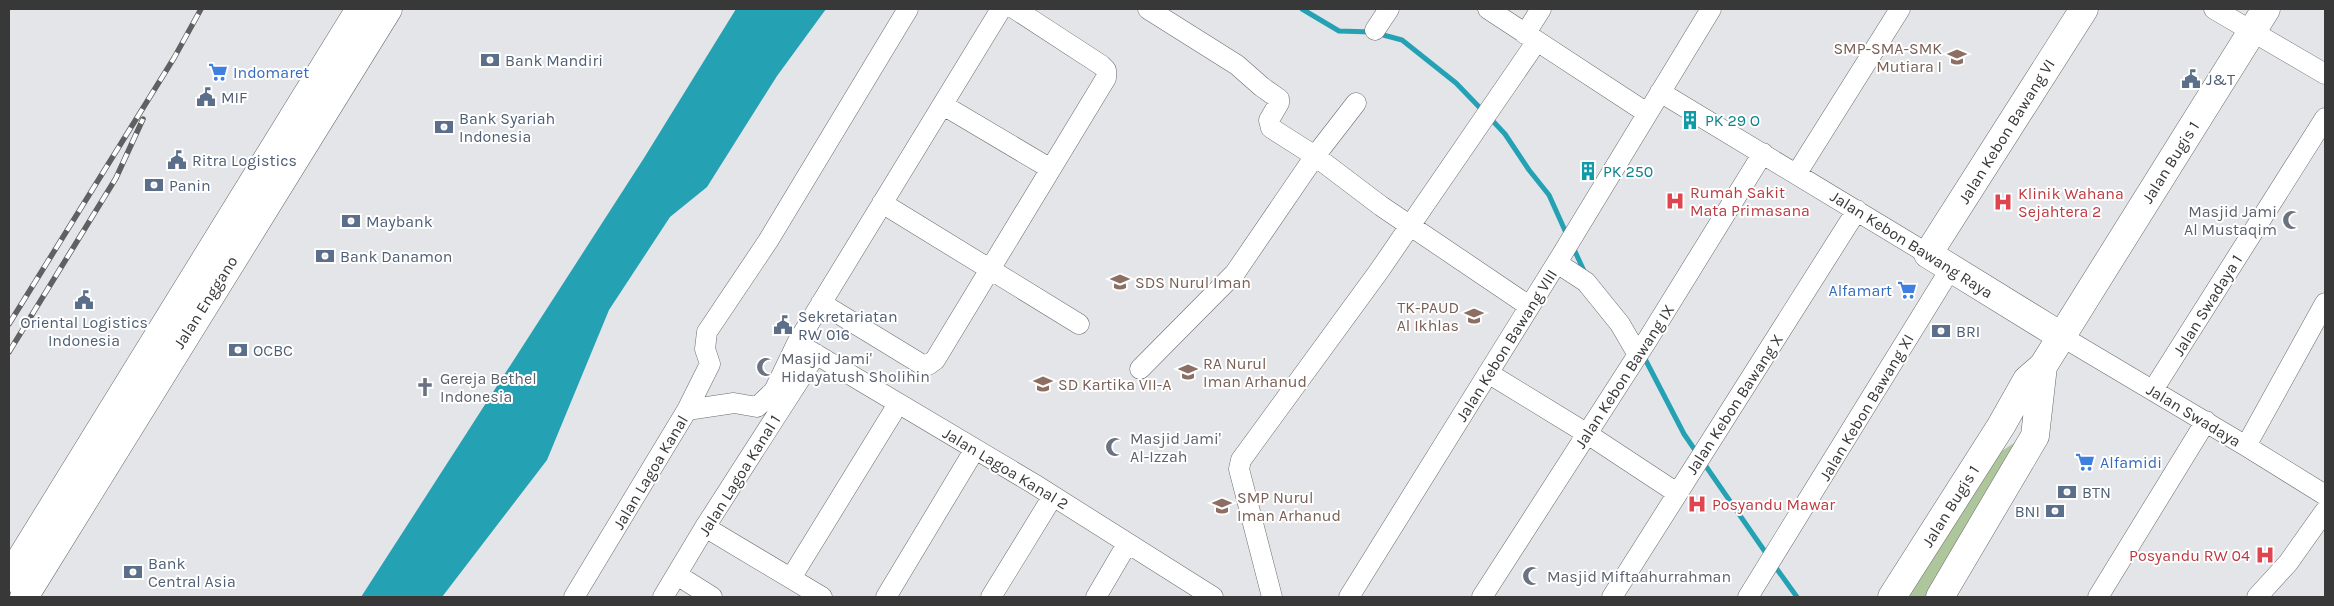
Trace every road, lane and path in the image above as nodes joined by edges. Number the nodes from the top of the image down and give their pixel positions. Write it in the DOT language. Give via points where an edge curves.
graph roads {
  1 [pos="360,9"];
  2 [pos="388,9"];
  3 [pos="908,9"];
  4 [pos="1001,9"];
  5 [pos="1015,9"];
  6 [pos="1148,9"];
  7 [pos="1389,9"];
  8 [pos="1488,9"];
  9 [pos="1541,9"];
  10 [pos="1711,9"];
  11 [pos="1900,9"];
  12 [pos="2084,9"];
  13 [pos="2214,9"];
  14 [pos="2266,9"];
  15 [pos="1375,30"];
  16 [pos="2251,32"];
  17 [pos="1531,38"];
  18 [pos="2325,74"];
  19 [pos="1660,92"];
  20 [pos="1356,103"];
  21 [pos="943,105"];
  22 [pos="1647,113"];
  23 [pos="2325,118"];
  24 [pos="1763,154"];
  25 [pos="1315,156"];
  26 [pos="1051,169"];
  27 [pos="1796,173"];
  28 [pos="882,203"];
  29 [pos="1857,210"];
  30 [pos="1409,225"];
  31 [pos="1928,254"];
  32 [pos="1559,260"];
  33 [pos="1951,268"];
  34 [pos="990,271"];
  35 [pos="821,303"];
  36 [pos="2325,303"];
  37 [pos="1529,306"];
  38 [pos="1079,324"];
  39 [pos="2061,336"];
  40 [pos="797,343"];
  41 [pos="1642,349"];
  42 [pos="816,354"];
  43 [pos="2043,366"];
  44 [pos="1140,369"];
  45 [pos="1488,373"];
  46 [pos="2153,390"];
  47 [pos="898,404"];
  48 [pos="687,410"];
  49 [pos="2206,422"];
  50 [pos="2001,426"];
  51 [pos="1586,433"];
  52 [pos="2246,446"];
  53 [pos="975,449"];
  54 [pos="2026,450"];
  55 [pos="1677,493"];
  56 [pos="2325,495"];
  57 [pos="1053,496"];
  58 [pos="2325,511"];
  59 [pos="705,527"];
  60 [pos="1126,544"];
  61 [pos="677,575"];
  62 [pos="9,578"];
  63 [pos="791,578"];
  64 [pos="24,597"];
  65 [pos="574,597"];
  66 [pos="663,597"];
  67 [pos="712,597"];
  68 [pos="822,597"];
  69 [pos="886,597"];
  70 [pos="991,597"];
  71 [pos="1096,597"];
  72 [pos="1213,597"];
  73 [pos="1272,597"];
  74 [pos="1349,597"];
  75 [pos="1482,597"];
  76 [pos="1612,597"];
  77 [pos="1748,597"];
  78 [pos="1892,597"];
  79 [pos="1940,597"];
  80 [pos="2098,597"];
  81 [pos="2257,597"];
  1 -- 62 [label="main road, Jalan Enggano"];
  2 -- 64 [label="main road, Jalan Enggano"];
  3 -- 48 [label="street" via="768,241 707,332 705,349 710,364"];
  4 -- 21 [label="street, Jalan Lagoa Kanal"];
  5 -- 26 [label="street" via="1106,70 1106,78"];
  6 -- 25 [label="street" via="1237,65 1276,96 1279,103 1269,125"];
  7 -- 15 [label="street"];
  8 -- 17 [label="street"];
  9 -- 17 [label="street"];
  10 -- 19 [label="street, Jalan Kebon Bawang VIII"];
  11 -- 27 [label="street"];
  12 -- 31 [label="main road, Jalan Kebon Bawang VI"];
  13 -- 16 [label="street"];
  14 -- 16 [label="main road, Jalan Bugis 1"];
  16 -- 18 [label="street"];
  16 -- 39 [label="main road, Jalan Bugis 1"];
  17 -- 22 [label="street"];
  17 -- 30 [label="street" via="1486,116"];
  19 -- 22 [label="street, Jalan Kebon Bawang VIII"];
  19 -- 24 [label="street, Jalan Kebon Bawang Raya"];
  20 -- 25 [label="street"];
  21 -- 26 [label="street"];
  21 -- 28 [label="street, Jalan Lagoa Kanal"];
  22 -- 32 [label="street, Jalan Kebon Bawang VIII"];
  23 -- 46 [label="street, Jalan Swadaya 1"];
  24 -- 27 [label="street, Jalan Kebon Bawang Raya"];
  24 -- 41 [label="street, Jalan Kebon Bawang IX"];
  25 -- 30 [label="street"];
  25 -- 44 [label="street" via="1235,273"];
  26 -- 34 [label="street"];
  27 -- 29 [label="street, Jalan Kebon Bawang Raya"];
  28 -- 34 [label="street"];
  28 -- 35 [label="street, Jalan Lagoa Kanal"];
  29 -- 31 [label="street, Jalan Kebon Bawang Raya"];
  29 -- 55 [label="street, Jalan Kebon Bawang X"];
  30 -- 37 [label="street"];
  30 -- 73 [label="street" via="1241,460 1239,469"];
  31 -- 33 [label="main road, Jalan Kebon Bawang Raya"];
  32 -- 37 [label="street, Jalan Kebon Bawang VIII"];
  32 -- 41 [label="street" via="1586,282"];
  33 -- 39 [label="main road, Jalan Kebon Bawang Raya"];
  33 -- 77 [label="street, Jalan Kebon Bawang XI"];
  34 -- 35 [label="street" via="935,360 928,364 921,364"];
  34 -- 38 [label="street"];
  35 -- 40 [label="street, Jalan Lagoa Kanal"];
  36 -- 52 [label="street"];
  37 -- 45 [label="street, Jalan Kebon Bawang VIII"];
  39 -- 43 [label="main road, Jalan Bugis 1"];
  39 -- 46 [label="street, Jalan Swadaya"];
  40 -- 42 [label="street, Jalan Lagoa Kanal 2"];
  40 -- 48 [label="street, Jalan Lagoa Kanal" via="774,390 757,407 734,403"];
  41 -- 51 [label="street, Jalan Kebon Bawang IX"];
  42 -- 47 [label="street, Jalan Lagoa Kanal 2"];
  42 -- 59 [label="street, Jalan Lagoa Kanal 1"];
  43 -- 50 [label="main road, Jalan Bugis 1" via="2027,380"];
  43 -- 54 [label="main road, Jalan Bugis 1" via="2036,429"];
  45 -- 51 [label="street"];
  45 -- 74 [label="street, Jalan Kebon Bawang VIII"];
  46 -- 49 [label="street, Jalan Swadaya"];
  47 -- 53 [label="street, Jalan Lagoa Kanal 2"];
  47 -- 63 [label="street"];
  48 -- 65 [label="street, Jalan Lagoa Kanal"];
  49 -- 52 [label="street, Jalan Swadaya"];
  49 -- 80 [label="street"];
  50 -- 54 [label="main road" via="2012,424 2024,430 2028,444"];
  50 -- 78 [label="main road, Jalan Bugis 1"];
  51 -- 55 [label="street"];
  51 -- 75 [label="street, Jalan Kebon Bawang IX"];
  52 -- 56 [label="street, Jalan Swadaya"];
  53 -- 57 [label="street, Jalan Lagoa Kanal 2"];
  53 -- 69 [label="street"];
  54 -- 79 [label="main road, Jalan Bugis 1"];
  55 -- 76 [label="street, Jalan Kebon Bawang X"];
  57 -- 60 [label="street, Jalan Lagoa Kanal 2"];
  57 -- 70 [label="street"];
  58 -- 81 [label="street" via="2288,563"];
  59 -- 61 [label="street, Jalan Lagoa Kanal 1"];
  59 -- 63 [label="street"];
  60 -- 71 [label="street"];
  60 -- 72 [label="street, Jalan Lagoa Kanal 2"];
  61 -- 66 [label="street, Jalan Lagoa Kanal 1"];
  61 -- 67 [label="street"];
  63 -- 68 [label="street"];
}
